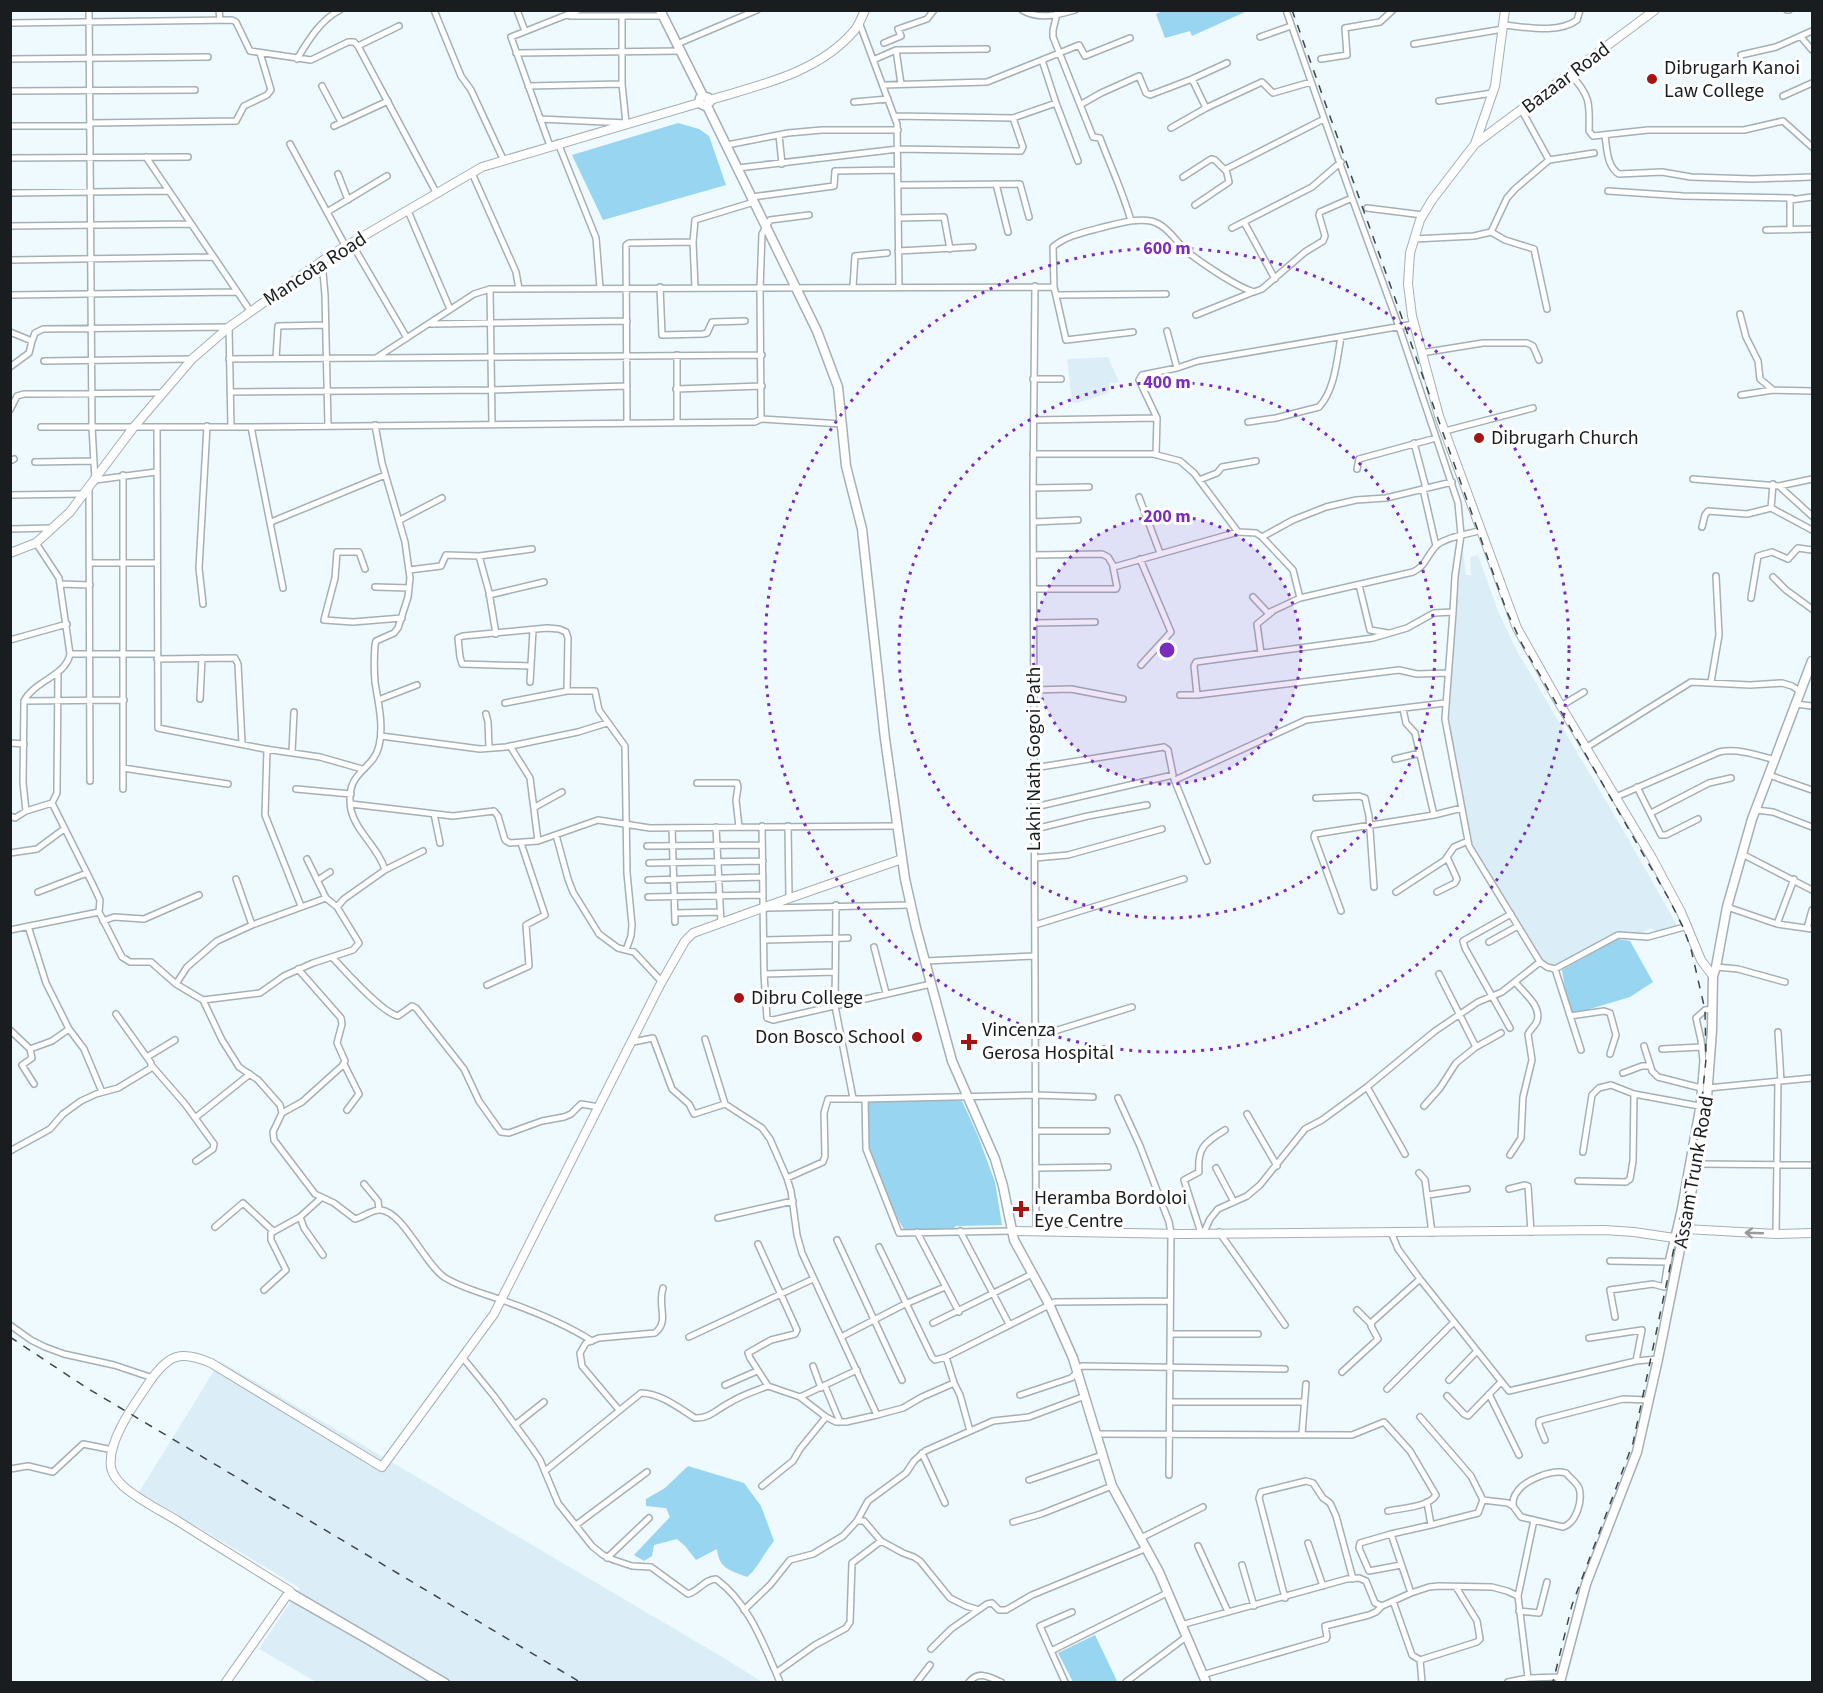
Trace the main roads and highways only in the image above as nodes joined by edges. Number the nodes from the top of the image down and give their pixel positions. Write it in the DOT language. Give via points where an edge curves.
graph roads {
  1 [pos="662,13"];
  2 [pos="1812,661"];
  3 [pos="1204,1679"];
  4 [pos="1561,1680"];
  1 -- 3 [label="main road" via="824,345 834,373 848,475 862,530 902,860 924,961 952,1061 998,1171 1018,1248 1049,1304 1077,1370 1112,1486 1168,1592"];
  2 -- 4 [label="main road, Assam Trunk Road" via="1755,810 1727,907 1713,976 1705,1124 1658,1359 1637,1452 1586,1584"];
}
